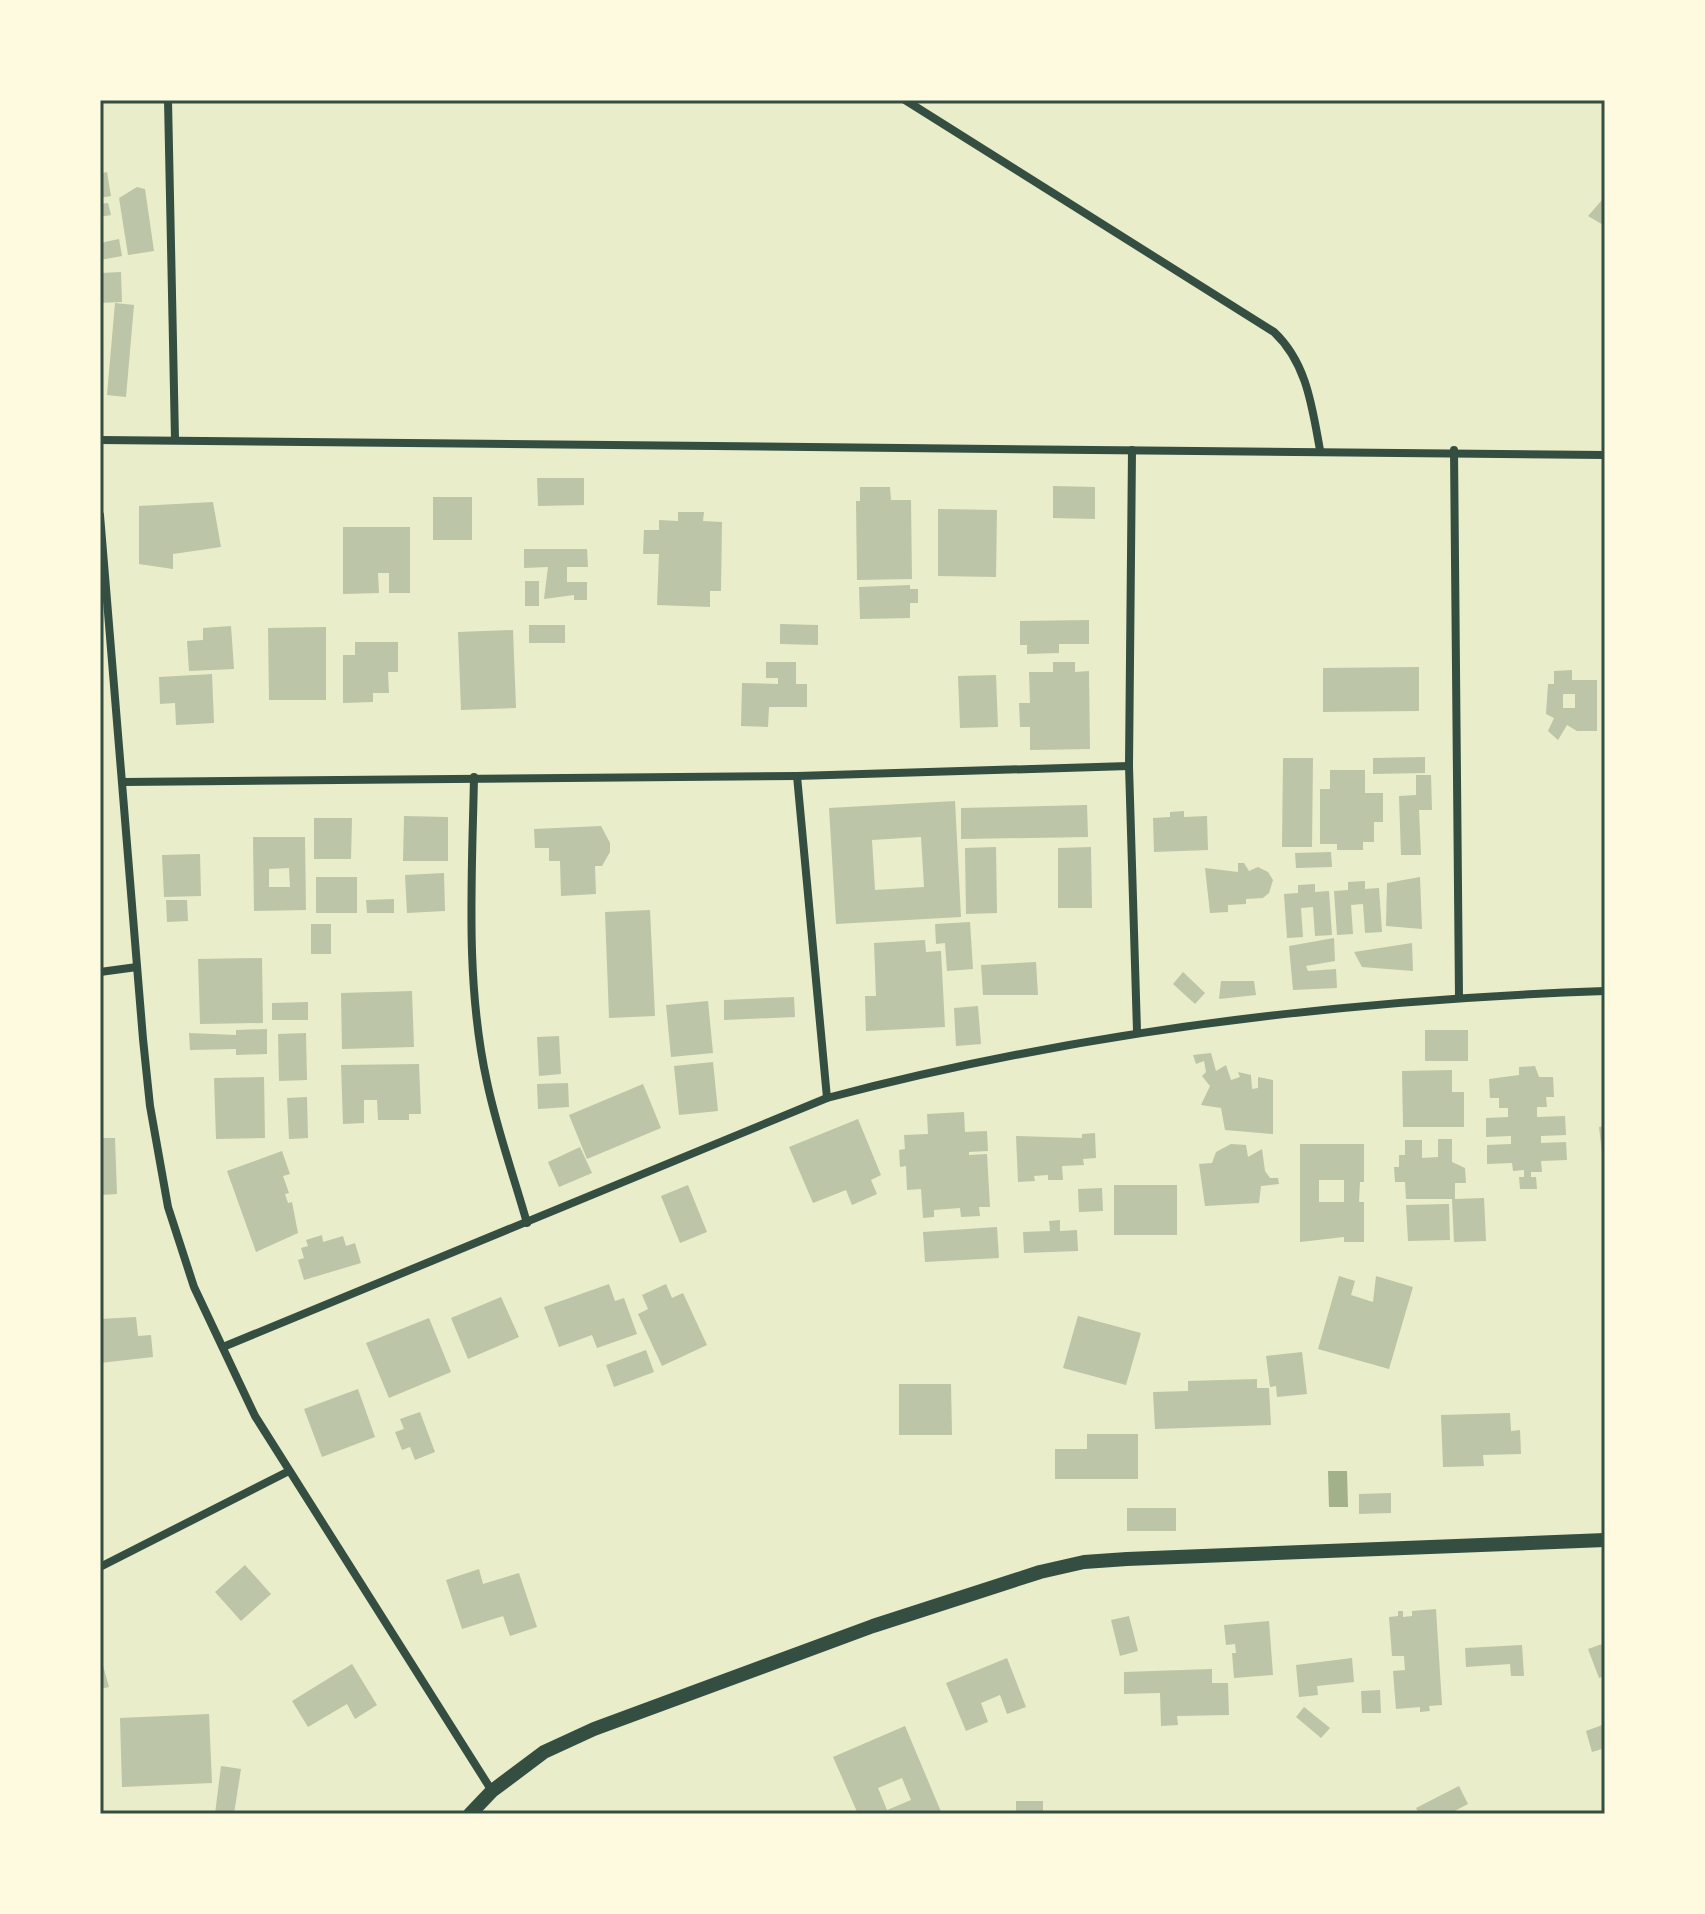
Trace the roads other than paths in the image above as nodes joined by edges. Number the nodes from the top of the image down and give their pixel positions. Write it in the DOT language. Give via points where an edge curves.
graph roads {
  1 [pos="168,100"];
  2 [pos="905,100"];
  3 [pos="175,439"];
  4 [pos="100,440"];
  5 [pos="1132,450"];
  6 [pos="1320,450"];
  7 [pos="1454,450"];
  8 [pos="1605,455"];
  9 [pos="100,515"];
  10 [pos="1129,766"];
  11 [pos="797,776"];
  12 [pos="474,777"];
  13 [pos="123,782"];
  14 [pos="137,967"];
  15 [pos="100,972"];
  16 [pos="1605,991"];
  17 [pos="1459,997"];
  18 [pos="1137,1031"];
  19 [pos="827,1098"];
  20 [pos="527,1223"];
  21 [pos="223,1347"];
  22 [pos="289,1471"];
  23 [pos="1605,1540"];
  24 [pos="100,1567"];
  25 [pos="492,1791"];
  26 [pos="470,1814"];
  1 -- 3 [label="street"];
  2 -- 6 [label="street" via="1274,332 1292,349"];
  3 -- 4 [label="street"];
  3 -- 5 [label="street"];
  5 -- 6 [label="street"];
  5 -- 10 [label="street"];
  6 -- 7 [label="street"];
  7 -- 8 [label="street"];
  7 -- 17 [label="street"];
  9 -- 13 [label="street"];
  10 -- 11 [label="street"];
  10 -- 18 [label="street"];
  11 -- 12 [label="street"];
  11 -- 19 [label="street"];
  12 -- 13 [label="street"];
  12 -- 20 [label="street" via="470,922 476,1005 486,1082"];
  13 -- 14 [label="street"];
  14 -- 15 [label="street"];
  14 -- 21 [label="street" via="150,1106 168,1207 194,1287"];
  16 -- 17 [label="street"];
  17 -- 18 [label="street"];
  18 -- 19 [label="street"];
  19 -- 20 [label="street"];
  20 -- 21 [label="street"];
  21 -- 22 [label="street" via="255,1416"];
  22 -- 24 [label="street"];
  22 -- 25 [label="street"];
  23 -- 25 [label="street" via="1084,1562 873,1626 594,1729 544,1752"];
  25 -- 26 [label="street"];
}
